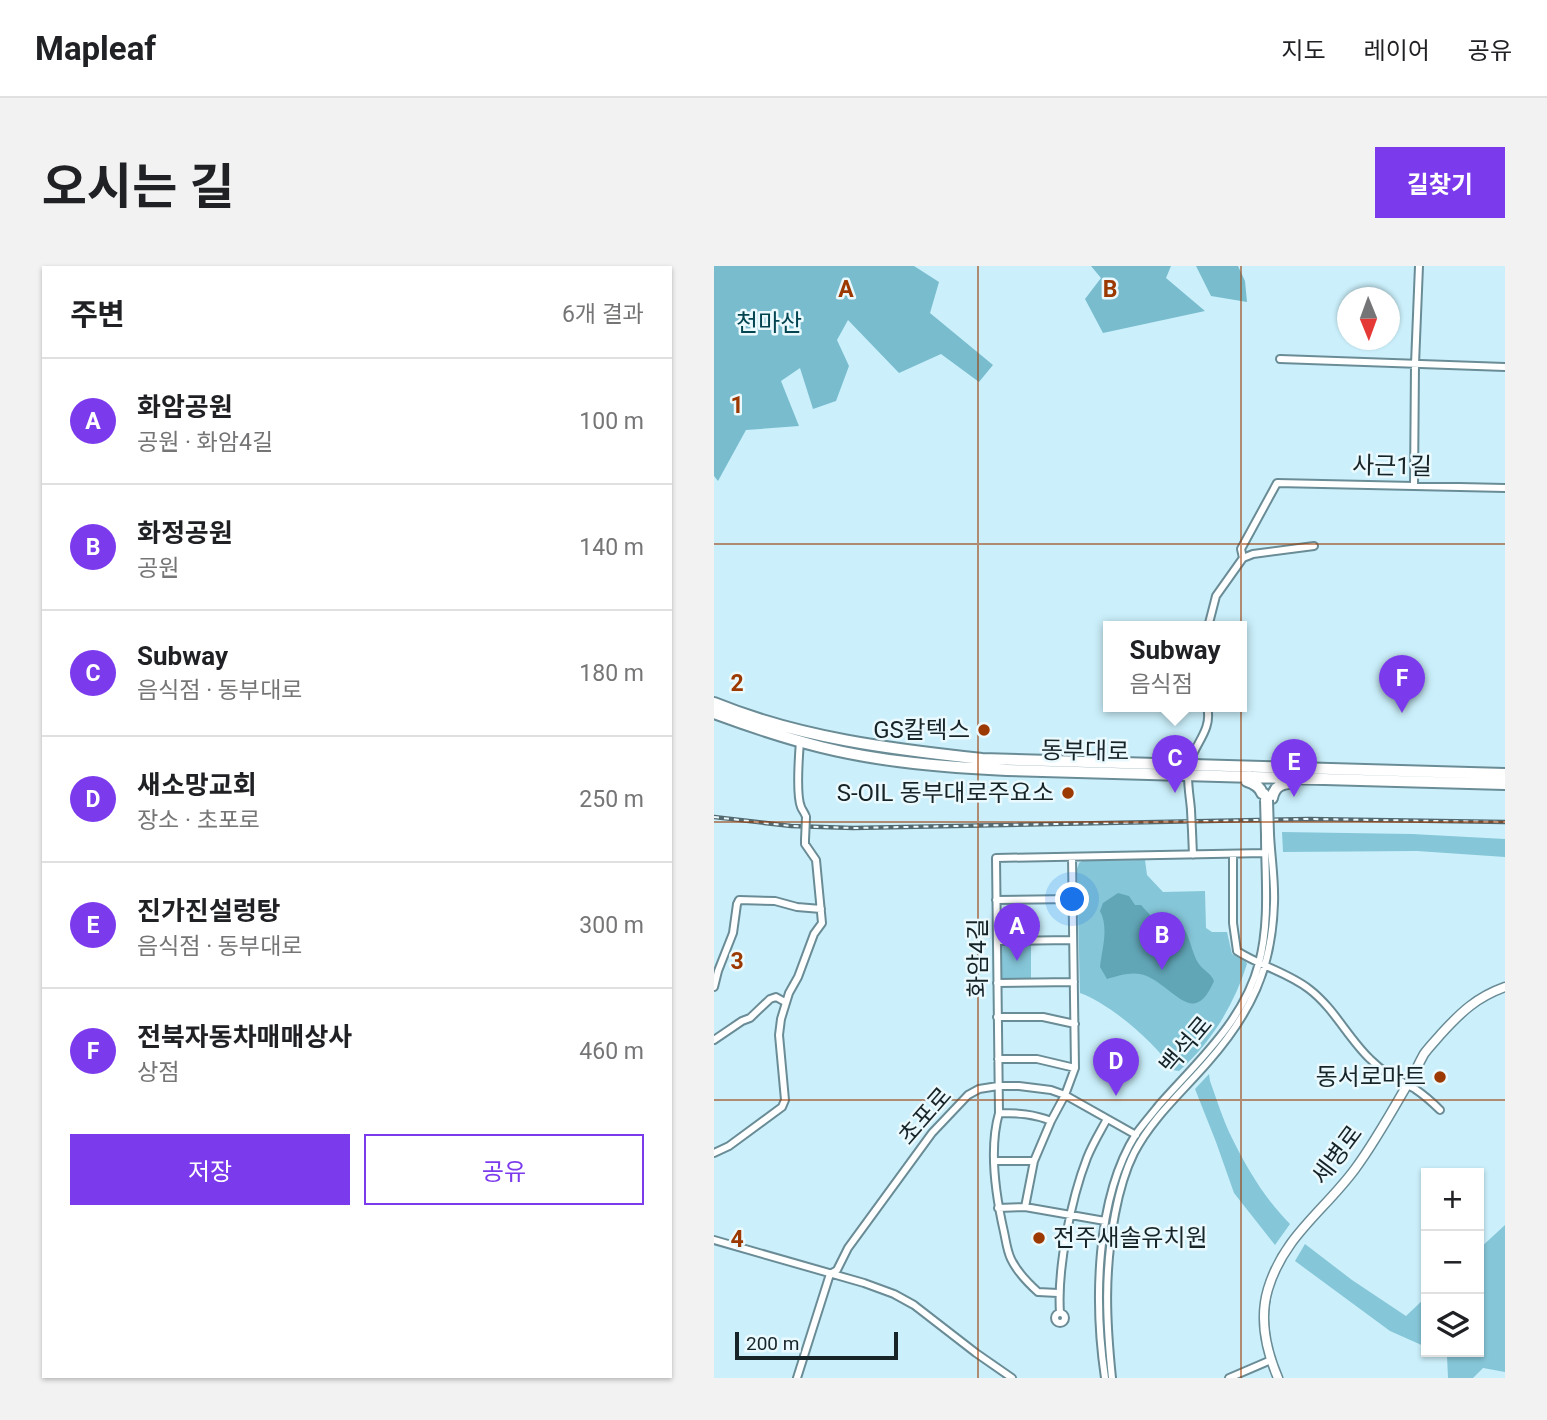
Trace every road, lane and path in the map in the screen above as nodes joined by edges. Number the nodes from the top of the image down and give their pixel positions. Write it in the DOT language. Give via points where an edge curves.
graph roads {
  1 [pos="1419,266"];
  2 [pos="1280,359"];
  3 [pos="1415,364"];
  4 [pos="1505,367"];
  5 [pos="1415,485"];
  6 [pos="1505,488"];
  7 [pos="1314,546"];
  8 [pos="1243,558"];
  9 [pos="1210,621"];
  10 [pos="714,703"];
  11 [pos="1208,712"];
  12 [pos="714,713"];
  13 [pos="801,737"];
  14 [pos="1189,770"];
  15 [pos="1267,772"];
  16 [pos="1505,774"];
  17 [pos="1248,776"];
  18 [pos="1290,777"];
  19 [pos="1505,784"];
  20 [pos="1266,798"];
  21 [pos="1268,835"];
  22 [pos="1265,853"];
  23 [pos="1233,854"];
  24 [pos="1193,855"];
  25 [pos="1072,857"];
  26 [pos="1073,899"];
  27 [pos="996,900"];
  28 [pos="821,909"];
  29 [pos="1073,940"];
  30 [pos="997,941"];
  31 [pos="1262,965"];
  32 [pos="1074,982"];
  33 [pos="997,983"];
  34 [pos="714,987"];
  35 [pos="1505,987"];
  36 [pos="785,1002"];
  37 [pos="997,1017"];
  38 [pos="1074,1024"];
  39 [pos="714,1040"];
  40 [pos="998,1059"];
  41 [pos="1075,1068"];
  42 [pos="1408,1085"];
  43 [pos="998,1086"];
  44 [pos="1065,1095"];
  45 [pos="1440,1110"];
  46 [pos="999,1113"];
  47 [pos="1107,1119"];
  48 [pos="1051,1121"];
  49 [pos="1136,1135"];
  50 [pos="714,1153"];
  51 [pos="995,1161"];
  52 [pos="1034,1161"];
  53 [pos="1025,1207"];
  54 [pos="998,1208"];
  55 [pos="1071,1215"];
  56 [pos="1105,1221"];
  57 [pos="714,1240"];
  58 [pos="830,1274"];
  59 [pos="1058,1293"];
  60 [pos="1060,1313"];
  61 [pos="1271,1360"];
  62 [pos="797,1378"];
  63 [pos="1012,1378"];
  64 [pos="1105,1378"];
  65 [pos="1112,1378"];
  66 [pos="1229,1378"];
  67 [pos="1278,1378"];
  1 -- 3 [label="street"];
  2 -- 3 [label="street"];
  3 -- 4 [label="street"];
  3 -- 5 [label="street"];
  5 -- 6 [label="street, 사근1길"];
  5 -- 8 [label="street, 사근1길" via="1278,483 1241,549"];
  7 -- 8 [label="street"];
  8 -- 9 [label="street" via="1216,596"];
  10 -- 13 [label="main road, 동부대로"];
  11 -- 14 [label="street" via="1208,727"];
  12 -- 13 [label="main road, 동부대로" via="760,730"];
  13 -- 14 [label="main road, 동부대로" via="822,748 935,766"];
  13 -- 28 [label="street, bridge" via="799,796 806,817 805,844 816,860"];
  14 -- 15 [label="main road, 동부대로"];
  14 -- 17 [label="main road, 동부대로"];
  14 -- 24 [label="street, bridge"];
  15 -- 16 [label="main road, 동부대로"];
  15 -- 17 [label="main road, 동부대로"];
  15 -- 18 [label="main road, 동부대로"];
  15 -- 20 [label="street, 백석로"];
  17 -- 20 [label="main road" via="1247,781"];
  18 -- 19 [label="main road, 동부대로"];
  18 -- 20 [label="main road" via="1289,783 1276,787 1272,798"];
  20 -- 21 [label="street, 백석로, bridge"];
  21 -- 22 [label="street, 백석로"];
  21 -- 31 [label="street, 백석로" via="1274,904"];
  22 -- 23 [label="street, 화암4길"];
  22 -- 31 [label="street, 백석로"];
  23 -- 24 [label="street, 화암4길"];
  23 -- 31 [label="street" via="1235,946"];
  24 -- 25 [label="street, 화암4길"];
  25 -- 26 [label="street"];
  25 -- 27 [label="street, 화암4길" via="996,858"];
  26 -- 27 [label="street"];
  26 -- 29 [label="street"];
  27 -- 30 [label="street, 화암4길"];
  28 -- 34 [label="street" via="739,900"];
  28 -- 36 [label="street" via="822,923"];
  29 -- 30 [label="street"];
  29 -- 32 [label="street"];
  30 -- 33 [label="street, 화암4길"];
  31 -- 42 [label="street" via="1310,989 1368,1058"];
  31 -- 49 [label="street, 백석로" via="1228,1027"];
  31 -- 65 [label="street, 백석로" via="1255,993 1241,1019 1149,1129 1127,1171 1107,1273"];
  32 -- 33 [label="street"];
  32 -- 38 [label="street"];
  33 -- 37 [label="street, 화암4길"];
  35 -- 42 [label="street, 세병로" via="1460,1012 1426,1052"];
  36 -- 39 [label="street" via="769,999 750,1018"];
  36 -- 50 [label="street" via="779,1035 782,1107"];
  37 -- 38 [label="street" via="1043,1017"];
  37 -- 40 [label="street, 화암4길"];
  38 -- 41 [label="street"];
  40 -- 41 [label="street" via="1037,1059"];
  40 -- 43 [label="street, 화암4길"];
  41 -- 44 [label="street"];
  42 -- 45 [label="street"];
  42 -- 61 [label="street, 세병로" via="1356,1168 1300,1230 1283,1256 1264,1309"];
  43 -- 44 [label="street, 초포로" via="1033,1087"];
  43 -- 46 [label="street, 화암4길"];
  43 -- 58 [label="street, 초포로" via="968,1095 932,1133"];
  44 -- 47 [label="street, 초포로"];
  44 -- 48 [label="street"];
  46 -- 48 [label="street"];
  46 -- 51 [label="street, 화암4길"];
  47 -- 49 [label="street, 초포로"];
  47 -- 55 [label="street" via="1087,1156"];
  48 -- 52 [label="street"];
  49 -- 56 [label="street, 백석로" via="1115,1182"];
  51 -- 52 [label="street"];
  51 -- 54 [label="street, 화암4길"];
  52 -- 53 [label="street"];
  53 -- 54 [label="street"];
  53 -- 55 [label="street"];
  54 -- 59 [label="street, 화암4길" via="1015,1268 1038,1292"];
  55 -- 56 [label="street"];
  55 -- 59 [label="street"];
  56 -- 64 [label="street, 백석로" via="1098,1310"];
  57 -- 58 [label="street"];
  58 -- 62 [label="street, 초포로"];
  58 -- 63 [label="street" via="914,1305"];
  59 -- 60 [label="street"];
  61 -- 66 [label="street"];
  61 -- 67 [label="street, 세병로"];
}
